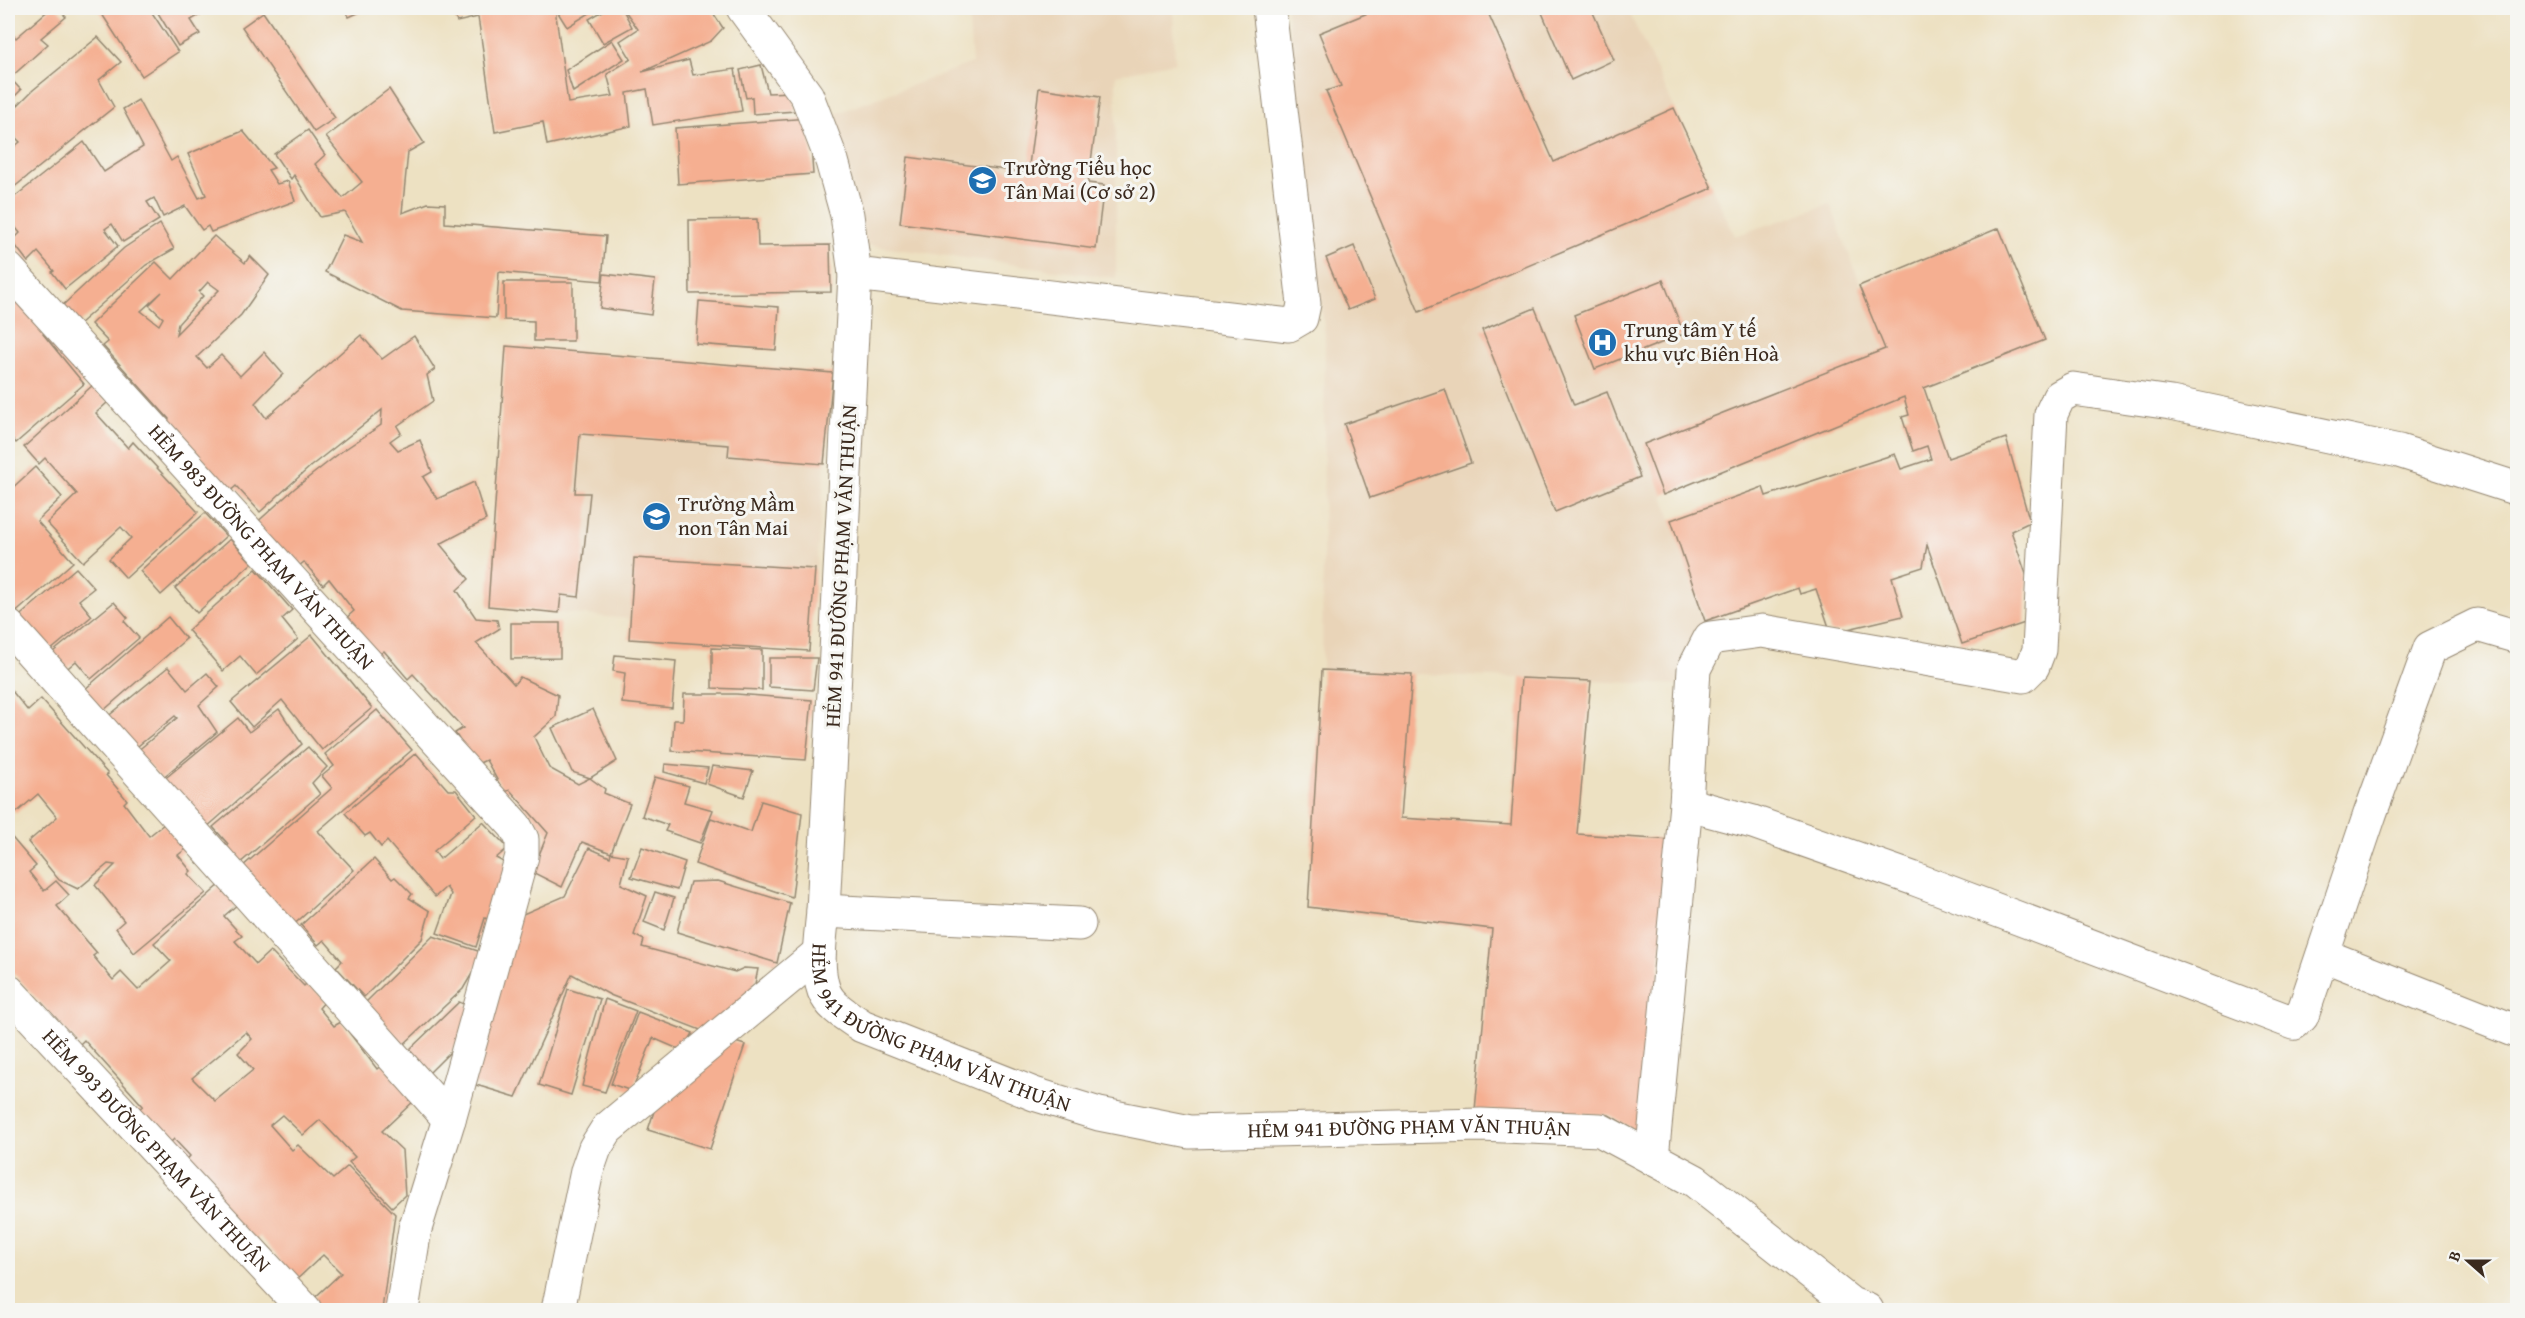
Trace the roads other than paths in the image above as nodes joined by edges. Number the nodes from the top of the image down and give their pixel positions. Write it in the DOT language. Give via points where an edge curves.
graph roads {
  1 [pos="743,8"];
  2 [pos="1269,8"];
  3 [pos="8,269"];
  4 [pos="855,274"];
  5 [pos="2517,489"];
  6 [pos="8,626"];
  7 [pos="2517,637"];
  8 [pos="1686,804"];
  9 [pos="824,911"];
  10 [pos="1079,924"];
  11 [pos="819,953"];
  12 [pos="2323,955"];
  13 [pos="8,991"];
  14 [pos="2517,1032"];
  15 [pos="449,1119"];
  16 [pos="1652,1158"];
  17 [pos="305,1311"];
  18 [pos="402,1311"];
  19 [pos="558,1311"];
  20 [pos="1867,1311"];
  1 -- 4 [label="street, HẺM 941 ĐƯỜNG PHẠM VĂN THUẬN" via="807,96 847,215"];
  2 -- 4 [label="street" via="1304,304 1301,318 1289,325"];
  3 -- 15 [label="street, HẺM 983 ĐƯỜNG PHẠM VĂN THUẬN" via="515,826 522,839 522,856"];
  4 -- 9 [label="street, HẺM 941 ĐƯỜNG PHẠM VĂN THUẬN"];
  5 -- 8 [label="street" via="2399,451 2171,403 2073,389 2059,397 2051,414 2039,650 2033,666 2023,676 1762,631 1710,638 1694,669"];
  6 -- 15 [label="street"];
  7 -- 12 [label="street" via="2477,625 2430,648"];
  8 -- 12 [label="street" via="1753,822 1915,879 2294,1023 2302,1016"];
  8 -- 16 [label="street"];
  9 -- 10 [label="street"];
  9 -- 11 [label="street, HẺM 941 ĐƯỜNG PHẠM VĂN THUẬN"];
  11 -- 16 [label="street, HẺM 941 ĐƯỜNG PHẠM VĂN THUẬN" via="824,992 841,1012 862,1026 1034,1094 1099,1114 1190,1132 1481,1125 1600,1130"];
  11 -- 19 [label="street" via="607,1129 587,1170"];
  12 -- 14 [label="street"];
  13 -- 17 [label="street, HẺM 993 ĐƯỜNG PHẠM VĂN THUẬN"];
  15 -- 18 [label="street" via="415,1228"];
  16 -- 20 [label="street, HẺM 941 ĐƯỜNG PHẠM VĂN THUẬN" via="1695,1181 1851,1304"];
}
